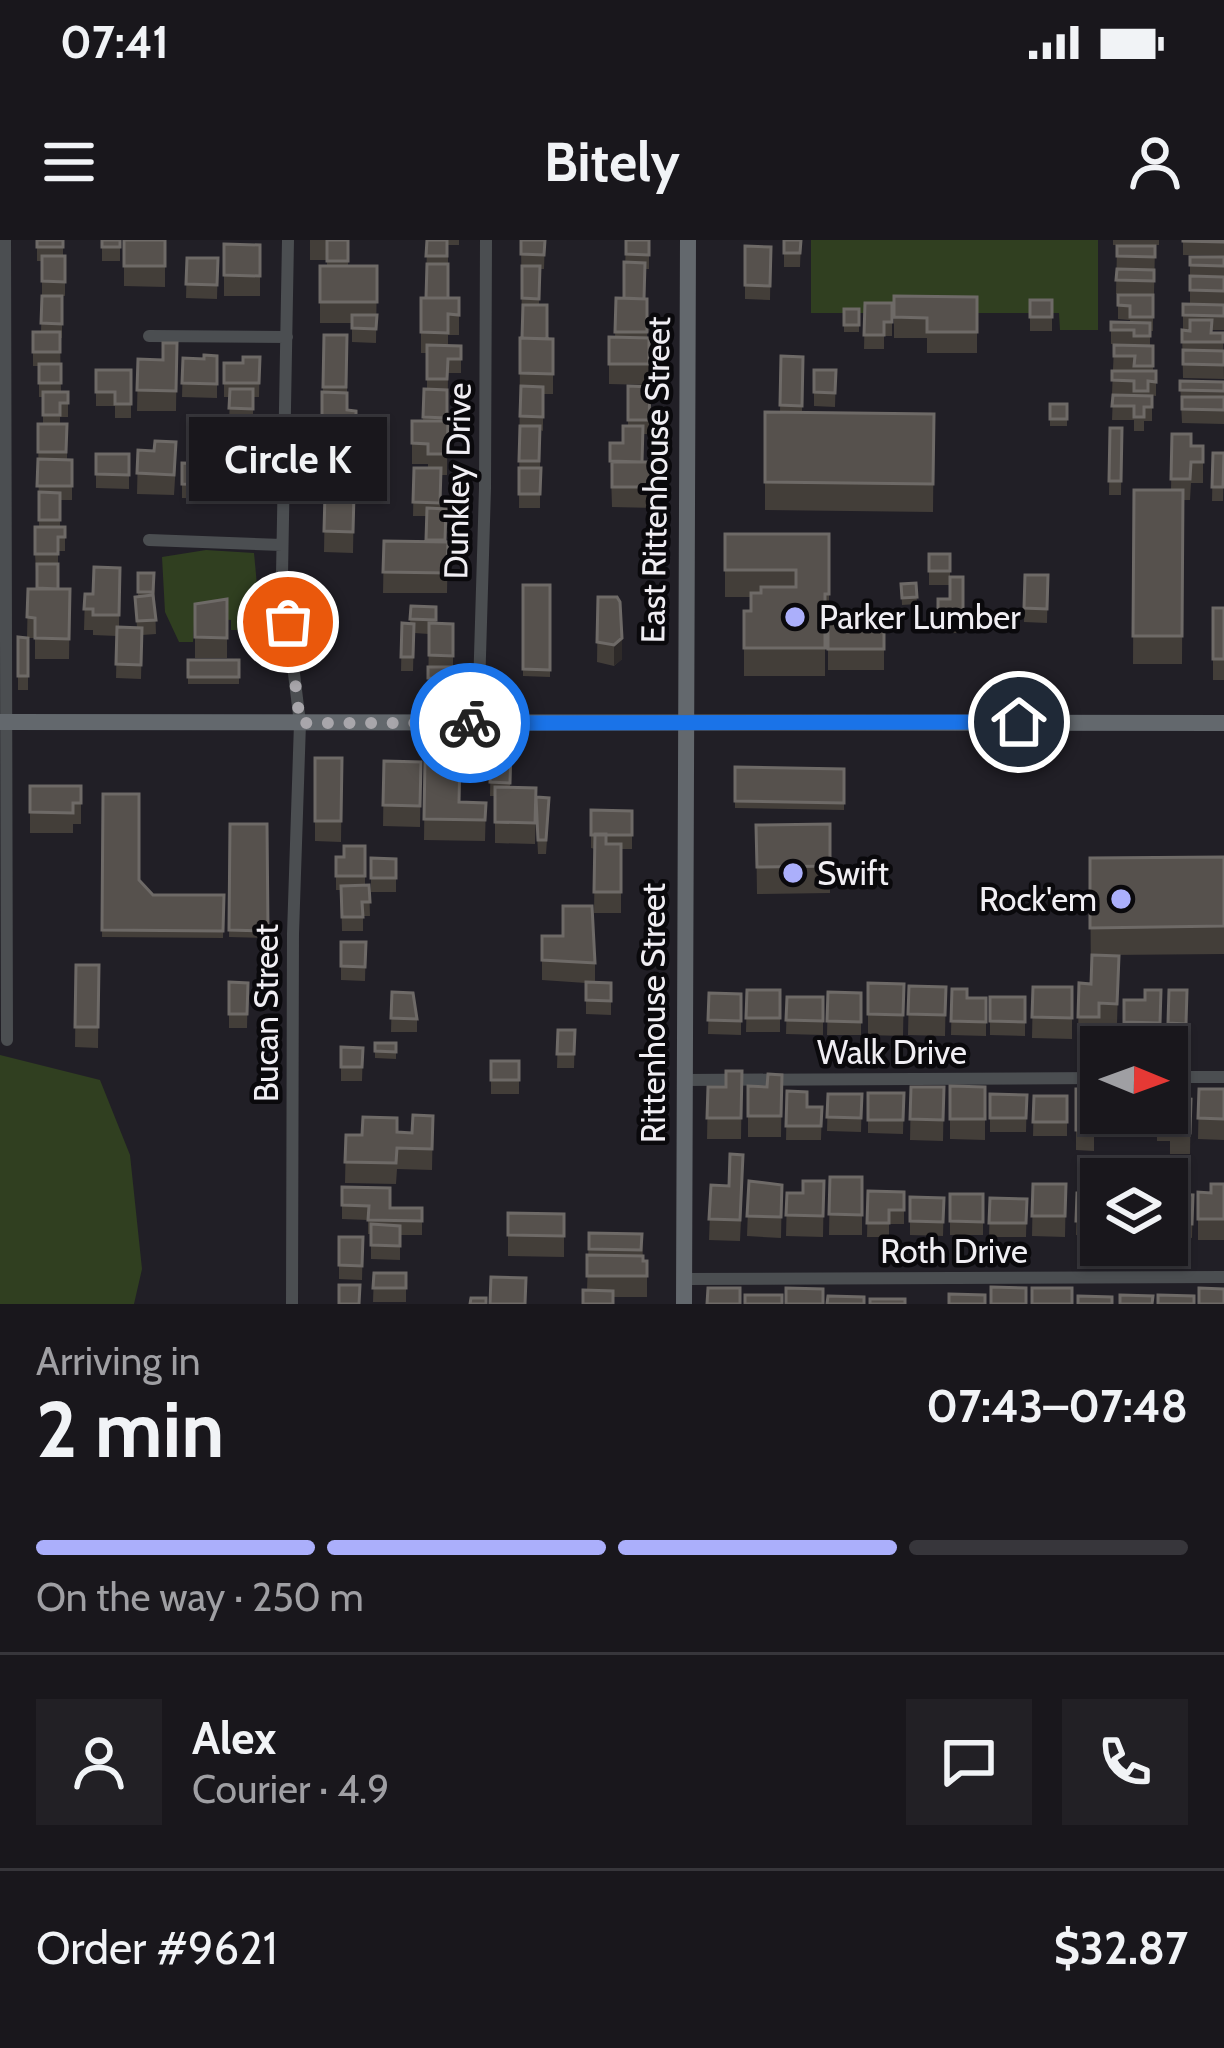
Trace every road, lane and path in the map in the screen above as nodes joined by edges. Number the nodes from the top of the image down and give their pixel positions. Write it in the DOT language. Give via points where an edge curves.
graph roads {
  1 [pos="5,240"];
  2 [pos="288,240"];
  3 [pos="486,240"];
  4 [pos="688,240"];
  5 [pos="2,313"];
  6 [pos="148,336"];
  7 [pos="287,337"];
  8 [pos="1,499"];
  9 [pos="149,540"];
  10 [pos="282,545"];
  11 [pos="2,722"];
  12 [pos="683,722"];
  13 [pos="300,723"];
  14 [pos="478,723"];
  15 [pos="1224,723"];
  16 [pos="7,1040"];
  17 [pos="1188,1077"];
  18 [pos="1224,1077"];
  19 [pos="1080,1078"];
  20 [pos="683,1080"];
  21 [pos="1224,1277"];
  22 [pos="684,1279"];
  23 [pos="292,1304"];
  24 [pos="684,1304"];
  1 -- 5 [label="street"];
  2 -- 7 [label="street, Bucan Street"];
  3 -- 14 [label="street, Dunkley Drive"];
  4 -- 12 [label="main road, East Rittenhouse Street"];
  5 -- 8 [label="street"];
  6 -- 7 [label="street"];
  7 -- 10 [label="street, Bucan Street"];
  8 -- 11 [label="street"];
  9 -- 10 [label="street"];
  10 -- 13 [label="street, Bucan Street"];
  11 -- 13 [label="main road"];
  11 -- 16 [label="street"];
  12 -- 14 [label="main road"];
  12 -- 15 [label="main road"];
  12 -- 20 [label="main road, Rittenhouse Street"];
  13 -- 14 [label="main road"];
  13 -- 23 [label="street, Bucan Street"];
  17 -- 18 [label="street"];
  19 -- 20 [label="street, Walk Drive"];
  20 -- 22 [label="main road, Rittenhouse Street"];
  21 -- 22 [label="street, Roth Drive"];
  22 -- 24 [label="main road, Rittenhouse Street"];
}
